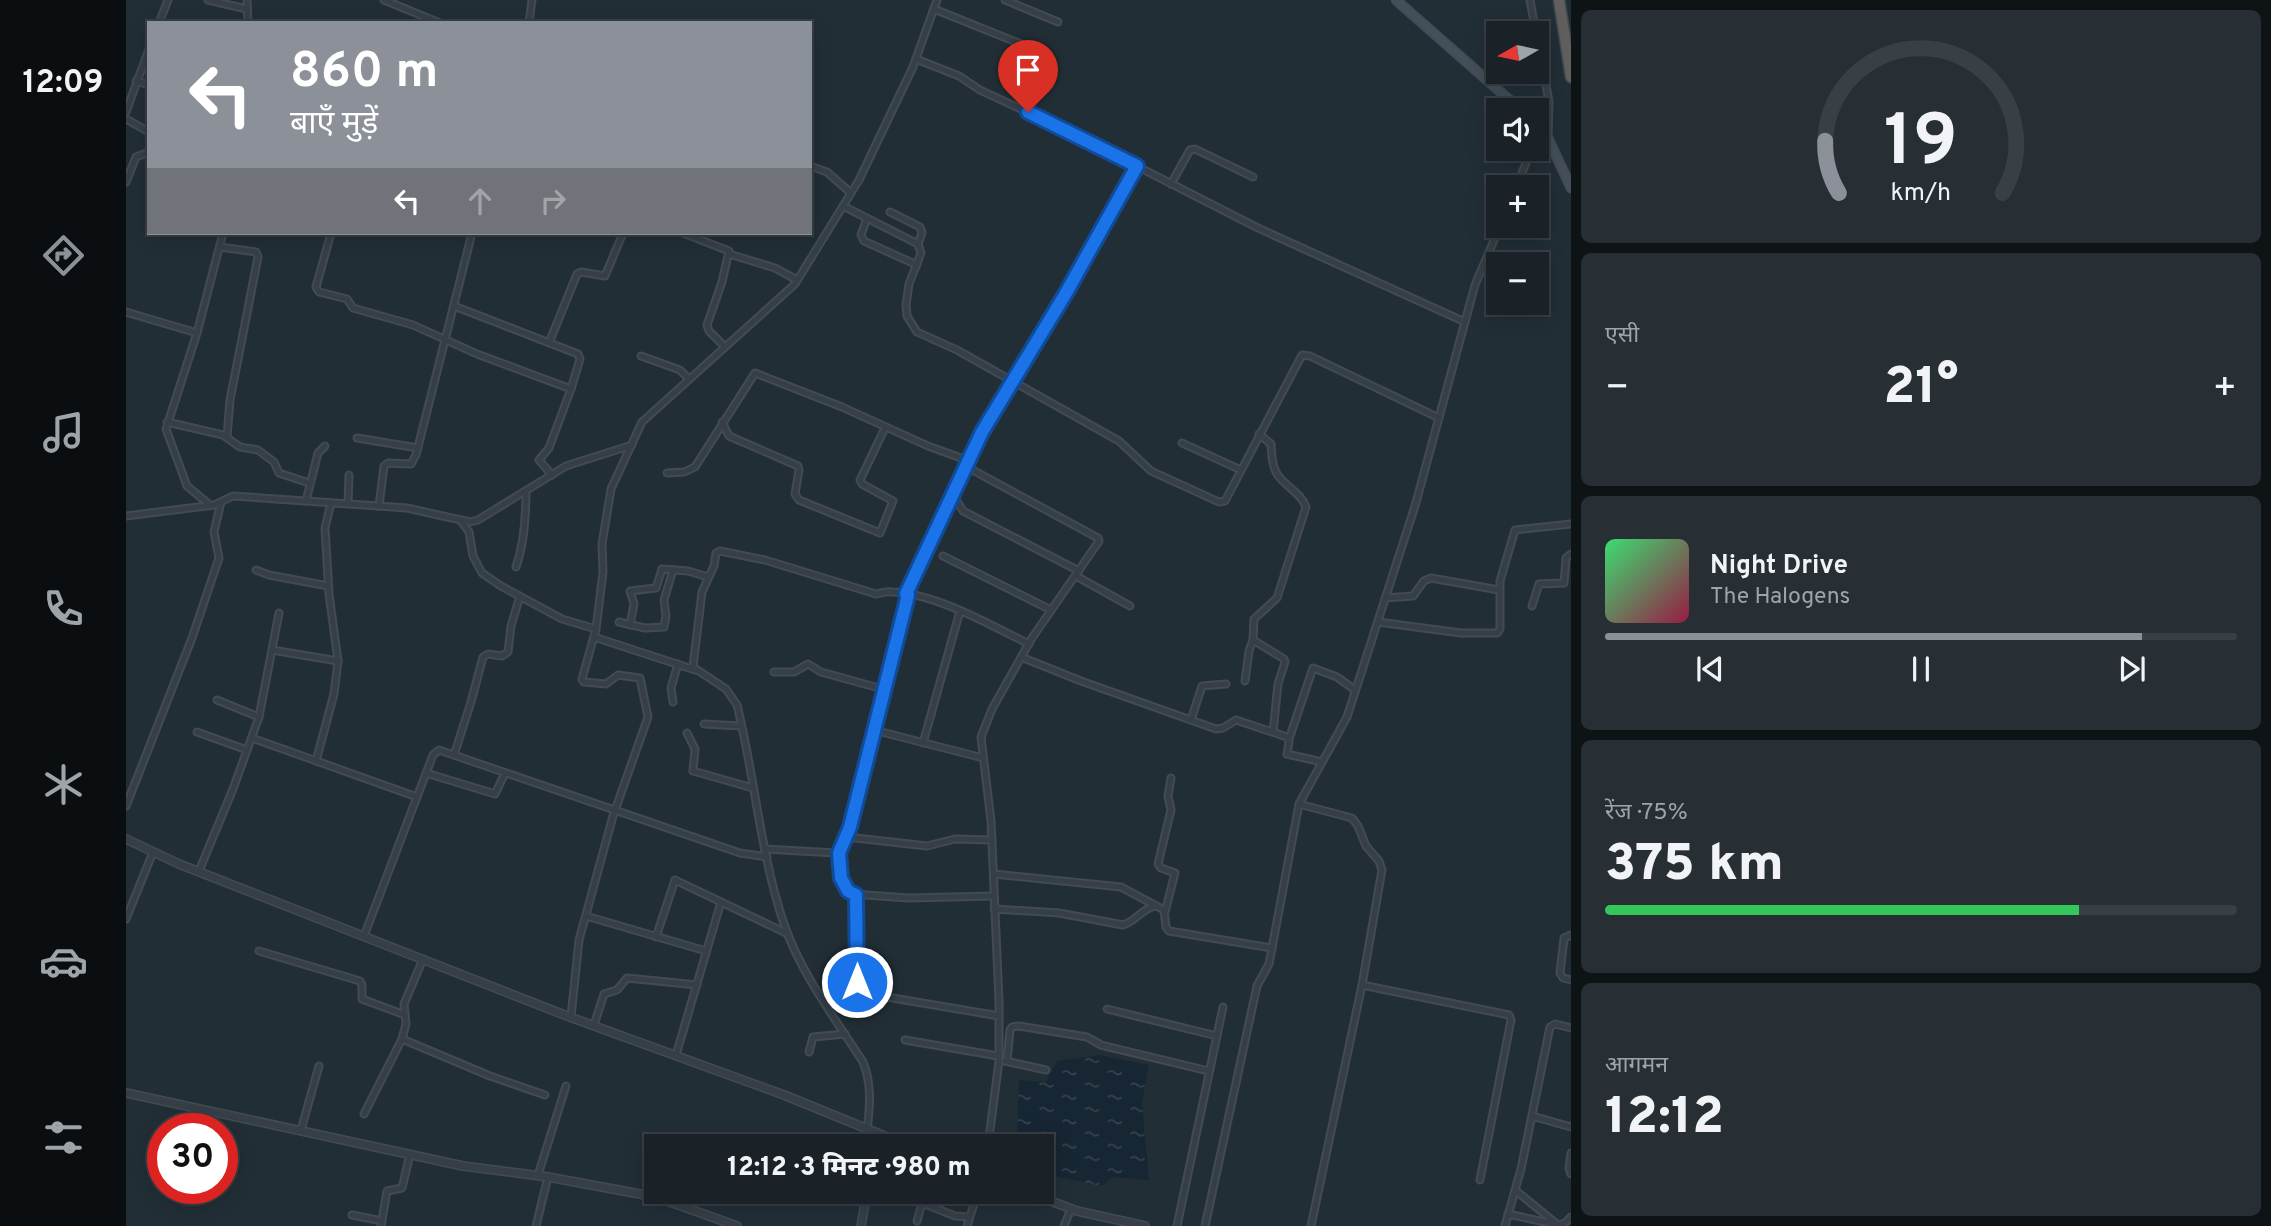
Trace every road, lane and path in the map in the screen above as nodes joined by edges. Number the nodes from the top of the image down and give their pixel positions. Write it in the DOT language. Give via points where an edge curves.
graph roads {
  1 [pos="168,0"];
  2 [pos="208,0"];
  3 [pos="247,0"];
  4 [pos="384,0"];
  5 [pos="532,0"];
  6 [pos="937,0"];
  7 [pos="1005,0"];
  8 [pos="1396,0"];
  9 [pos="1530,0"];
  10 [pos="1559,0"];
  11 [pos="247,9"];
  12 [pos="934,9"];
  13 [pos="160,21"];
  14 [pos="248,21"];
  15 [pos="435,21"];
  16 [pos="528,21"];
  17 [pos="1534,21"];
  18 [pos="1058,22"];
  19 [pos="147,53"];
  20 [pos="1046,54"];
  21 [pos="916,58"];
  22 [pos="1571,77"];
  23 [pos="136,81"];
  24 [pos="147,84"];
  25 [pos="1507,98"];
  26 [pos="126,112"];
  27 [pos="126,120"];
  28 [pos="147,131"];
  29 [pos="1549,140"];
  30 [pos="147,153"];
  31 [pos="1137,166"];
  32 [pos="812,167"];
  33 [pos="128,169"];
  34 [pos="1253,177"];
  35 [pos="126,182"];
  36 [pos="1171,184"];
  37 [pos="1571,188"];
  38 [pos="851,193"];
  39 [pos="843,206"];
  40 [pos="890,212"];
  41 [pos="867,218"];
  42 [pos="223,235"];
  43 [pos="331,235"];
  44 [pos="472,235"];
  45 [pos="622,235"];
  46 [pos="689,235"];
  47 [pos="1495,238"];
  48 [pos="918,244"];
  49 [pos="220,247"];
  50 [pos="729,254"];
  51 [pos="917,265"];
  52 [pos="797,280"];
  53 [pos="454,306"];
  54 [pos="126,312"];
  55 [pos="1465,322"];
  56 [pos="197,333"];
  57 [pos="446,338"];
  58 [pos="549,343"];
  59 [pos="725,347"];
  60 [pos="641,356"];
  61 [pos="690,379"];
  62 [pos="1013,382"];
  63 [pos="571,389"];
  64 [pos="1439,418"];
  65 [pos="167,422"];
  66 [pos="722,422"];
  67 [pos="885,428"];
  68 [pos="1259,434"];
  69 [pos="227,437"];
  70 [pos="357,439"];
  71 [pos="1182,443"];
  72 [pos="632,444"];
  73 [pos="325,446"];
  74 [pos="418,448"];
  75 [pos="968,464"];
  76 [pos="1241,470"];
  77 [pos="667,473"];
  78 [pos="349,475"];
  79 [pos="552,475"];
  80 [pos="309,483"];
  81 [pos="526,491"];
  82 [pos="952,494"];
  83 [pos="221,501"];
  84 [pos="306,502"];
  85 [pos="331,503"];
  86 [pos="348,504"];
  87 [pos="210,505"];
  88 [pos="379,506"];
  89 [pos="126,516"];
  90 [pos="460,520"];
  91 [pos="1571,524"];
  92 [pos="1571,554"];
  93 [pos="943,556"];
  94 [pos="516,567"];
  95 [pos="256,570"];
  96 [pos="673,570"];
  97 [pos="1077,574"];
  98 [pos="708,578"];
  99 [pos="328,586"];
  100 [pos="1499,590"];
  101 [pos="907,595"];
  102 [pos="520,596"];
  103 [pos="1385,598"];
  104 [pos="1130,606"];
  105 [pos="1532,606"];
  106 [pos="1051,610"];
  107 [pos="960,611"];
  108 [pos="279,613"];
  109 [pos="619,622"];
  110 [pos="1378,622"];
  111 [pos="630,625"];
  112 [pos="596,629"];
  113 [pos="594,638"];
  114 [pos="1253,640"];
  115 [pos="1029,643"];
  116 [pos="272,650"];
  117 [pos="1021,657"];
  118 [pos="338,662"];
  119 [pos="678,664"];
  120 [pos="695,670"];
  121 [pos="774,671"];
  122 [pos="1245,681"];
  123 [pos="1226,684"];
  124 [pos="1355,690"];
  125 [pos="883,692"];
  126 [pos="217,700"];
  127 [pos="673,702"];
  128 [pos="259,717"];
  129 [pos="1191,720"];
  130 [pos="704,724"];
  131 [pos="741,726"];
  132 [pos="874,730"];
  133 [pos="1273,732"];
  134 [pos="197,733"];
  135 [pos="687,733"];
  136 [pos="252,738"];
  137 [pos="1289,739"];
  138 [pos="923,743"];
  139 [pos="247,750"];
  140 [pos="454,755"];
  141 [pos="983,758"];
  142 [pos="316,761"];
  143 [pos="1322,762"];
  144 [pos="426,773"];
  145 [pos="505,773"];
  146 [pos="1171,778"];
  147 [pos="752,788"];
  148 [pos="417,797"];
  149 [pos="1299,804"];
  150 [pos="126,806"];
  151 [pos="615,810"];
  152 [pos="847,837"];
  153 [pos="126,839"];
  154 [pos="992,840"];
  155 [pos="765,849"];
  156 [pos="153,852"];
  157 [pos="839,853"];
  158 [pos="767,856"];
  159 [pos="199,871"];
  160 [pos="994,874"];
  161 [pos="856,895"];
  162 [pos="994,896"];
  163 [pos="721,902"];
  164 [pos="1157,906"];
  165 [pos="994,909"];
  166 [pos="1165,912"];
  167 [pos="586,916"];
  168 [pos="126,919"];
  169 [pos="788,934"];
  170 [pos="1571,935"];
  171 [pos="364,936"];
  172 [pos="656,937"];
  173 [pos="1272,948"];
  174 [pos="259,951"];
  175 [pos="706,951"];
  176 [pos="423,959"];
  177 [pos="1571,980"];
  178 [pos="697,985"];
  179 [pos="1362,985"];
  180 [pos="1223,1007"];
  181 [pos="1107,1009"];
  182 [pos="405,1014"];
  183 [pos="999,1016"];
  184 [pos="571,1017"];
  185 [pos="594,1025"];
  186 [pos="1571,1028"];
  187 [pos="845,1034"];
  188 [pos="1217,1036"];
  189 [pos="402,1039"];
  190 [pos="905,1040"];
  191 [pos="809,1052"];
  192 [pos="676,1055"];
  193 [pos="998,1058"];
  194 [pos="1007,1061"];
  195 [pos="319,1066"];
  196 [pos="1046,1070"];
  197 [pos="1209,1071"];
  198 [pos="566,1086"];
  199 [pos="126,1093"];
  200 [pos="545,1095"];
  201 [pos="364,1114"];
  202 [pos="1532,1116"];
  203 [pos="1571,1128"];
  204 [pos="302,1130"];
  205 [pos="867,1130"];
  206 [pos="877,1134"];
  207 [pos="989,1134"];
  208 [pos="1571,1153"];
  209 [pos="410,1154"];
  210 [pos="1571,1174"];
  211 [pos="538,1175"];
  212 [pos="548,1177"];
  213 [pos="1480,1180"];
  214 [pos="1515,1190"];
  215 [pos="1054,1202"];
  216 [pos="865,1204"];
  217 [pos="974,1204"];
  218 [pos="1071,1209"];
  219 [pos="1508,1214"];
  220 [pos="352,1215"];
  221 [pos="709,1216"];
  222 [pos="969,1217"];
  223 [pos="1571,1217"];
  224 [pos="917,1221"];
  225 [pos="381,1224"];
  226 [pos="1558,1225"];
  227 [pos="537,1226"];
  228 [pos="707,1226"];
  229 [pos="737,1226"];
  230 [pos="861,1226"];
  231 [pos="967,1226"];
  232 [pos="1064,1226"];
  233 [pos="1145,1226"];
  234 [pos="1177,1226"];
  235 [pos="1205,1226"];
  236 [pos="1311,1226"];
  237 [pos="1505,1226"];
  1 -- 13 [label="street"];
  2 -- 11 [label="street"];
  3 -- 11 [label="street"];
  4 -- 15 [label="street"];
  5 -- 16 [label="street"];
  6 -- 12 [label="street"];
  7 -- 18 [label="street"];
  8 -- 25 [label="main road"];
  9 -- 17 [label="street"];
  10 -- 22 [label="highway"];
  11 -- 14 [label="street"];
  12 -- 20 [label="street"];
  12 -- 21 [label="street"];
  19 -- 23 [label="street"];
  21 -- 31 [label="street"];
  21 -- 38 [label="street"];
  23 -- 24 [label="street"];
  23 -- 26 [label="street"];
  27 -- 28 [label="street"];
  29 -- 37 [label="main road"];
  30 -- 33 [label="street" via="136,157"];
  31 -- 36 [label="street"];
  31 -- 62 [label="street"];
  32 -- 38 [label="street" via="827,172"];
  33 -- 35 [label="street"];
  34 -- 36 [label="street" via="1192,149"];
  36 -- 55 [label="street"];
  38 -- 39 [label="street"];
  39 -- 41 [label="street"];
  39 -- 52 [label="street"];
  40 -- 48 [label="street" via="920,227"];
  41 -- 48 [label="street"];
  41 -- 51 [label="street" via="861,235 864,241"];
  42 -- 49 [label="street"];
  43 -- 57 [label="street" via="317,290 347,299 353,308"];
  44 -- 53 [label="street"];
  45 -- 58 [label="street" via="605,276 577,274"];
  46 -- 50 [label="street" via="727,249"];
  47 -- 55 [label="street"];
  48 -- 51 [label="street"];
  49 -- 56 [label="street"];
  49 -- 69 [label="street" via="256,252 258,257"];
  50 -- 52 [label="street"];
  50 -- 59 [label="street" via="707,325"];
  51 -- 62 [label="street" via="905,305 917,332"];
  52 -- 59 [label="street"];
  53 -- 57 [label="street"];
  53 -- 58 [label="street"];
  54 -- 56 [label="street"];
  55 -- 64 [label="street"];
  56 -- 65 [label="street"];
  57 -- 63 [label="street"];
  57 -- 74 [label="street"];
  58 -- 63 [label="street" via="580,356"];
  59 -- 61 [label="street"];
  60 -- 61 [label="street" via="680,370"];
  61 -- 72 [label="street" via="642,422"];
  62 -- 75 [label="street"];
  62 -- 76 [label="street" via="1119,441 1151,471 1219,502 1225,501"];
  63 -- 79 [label="street" via="549,448 539,460"];
  64 -- 68 [label="street" via="1302,355"];
  64 -- 103 [label="street"];
  65 -- 69 [label="street"];
  65 -- 87 [label="street" via="166,432 187,486"];
  66 -- 67 [label="street" via="755,373"];
  66 -- 67 [label="street" via="729,436 798,466 795,494 799,500 880,534 894,501 860,480"];
  66 -- 77 [label="street" via="695,467"];
  67 -- 75 [label="street"];
  68 -- 76 [label="street"];
  68 -- 114 [label="street" via="1271,444 1276,472 1306,507 1277,598 1254,619"];
  69 -- 80 [label="street" via="240,447 258,450 274,462 279,473"];
  70 -- 74 [label="street"];
  71 -- 76 [label="street"];
  72 -- 79 [label="street"];
  72 -- 112 [label="street" via="611,489"];
  73 -- 80 [label="street" via="318,453"];
  74 -- 88 [label="street" via="411,464 384,466"];
  75 -- 82 [label="street"];
  75 -- 97 [label="street" via="1098,538 1098,545"];
  78 -- 86 [label="street"];
  79 -- 81 [label="street"];
  80 -- 84 [label="street"];
  81 -- 90 [label="street" via="478,520"];
  81 -- 94 [label="street"];
  82 -- 97 [label="street" via="963,511"];
  82 -- 101 [label="street"];
  83 -- 84 [label="street" via="233,496"];
  83 -- 87 [label="street"];
  83 -- 150 [label="street" via="214,532 219,558"];
  84 -- 85 [label="street"];
  85 -- 86 [label="street"];
  85 -- 99 [label="street" via="325,528"];
  86 -- 88 [label="street"];
  87 -- 89 [label="street"];
  88 -- 90 [label="street"];
  90 -- 102 [label="street" via="469,532 472,556 480,570"];
  91 -- 100 [label="street" via="1515,530"];
  92 -- 105 [label="street" via="1566,558 1564,583 1539,584"];
  93 -- 106 [label="street"];
  95 -- 99 [label="street"];
  96 -- 98 [label="street"];
  96 -- 111 [label="street" via="662,569 654,589 630,591 634,604"];
  96 -- 111 [label="street" via="664,600 664,627"];
  97 -- 104 [label="street"];
  97 -- 106 [label="street"];
  98 -- 101 [label="street" via="720,551 876,594"];
  98 -- 120 [label="street" via="702,592"];
  99 -- 118 [label="street"];
  100 -- 103 [label="street" via="1431,578 1413,596"];
  100 -- 110 [label="street" via="1500,629 1494,634"];
  101 -- 107 [label="street"];
  101 -- 125 [label="street"];
  102 -- 112 [label="street" via="562,619"];
  102 -- 140 [label="street" via="508,652 483,657"];
  103 -- 110 [label="street"];
  106 -- 115 [label="street"];
  107 -- 115 [label="street"];
  107 -- 138 [label="street"];
  108 -- 116 [label="street"];
  109 -- 111 [label="street"];
  110 -- 124 [label="street"];
  112 -- 113 [label="street"];
  113 -- 119 [label="street"];
  113 -- 151 [label="street" via="582,681 606,684 618,675 640,678 649,713"];
  114 -- 122 [label="street"];
  114 -- 133 [label="street" via="1285,662"];
  115 -- 117 [label="street"];
  116 -- 118 [label="street"];
  116 -- 128 [label="street"];
  117 -- 129 [label="street"];
  117 -- 141 [label="street" via="982,731"];
  118 -- 142 [label="street"];
  119 -- 120 [label="street"];
  119 -- 127 [label="street" via="671,688"];
  120 -- 131 [label="street" via="733,696"];
  121 -- 125 [label="street" via="794,672 808,664"];
  123 -- 129 [label="street" via="1202,686"];
  124 -- 137 [label="street" via="1313,668"];
  124 -- 143 [label="street" via="1347,717"];
  125 -- 132 [label="street"];
  126 -- 128 [label="street"];
  128 -- 136 [label="street"];
  129 -- 133 [label="street" via="1220,729 1236,720"];
  130 -- 131 [label="street"];
  131 -- 147 [label="street"];
  132 -- 138 [label="street"];
  132 -- 152 [label="street"];
  133 -- 137 [label="street"];
  134 -- 139 [label="street"];
  135 -- 147 [label="street" via="695,747 693,771"];
  136 -- 139 [label="street"];
  136 -- 142 [label="street"];
  137 -- 143 [label="street" via="1287,754"];
  138 -- 141 [label="street"];
  139 -- 159 [label="street"];
  140 -- 144 [label="street" via="435,751"];
  140 -- 145 [label="street"];
  141 -- 154 [label="street"];
  142 -- 148 [label="street"];
  143 -- 149 [label="street"];
  144 -- 145 [label="street" via="495,794"];
  144 -- 148 [label="street"];
  145 -- 151 [label="street"];
  146 -- 166 [label="street" via="1171,810 1158,864 1175,873"];
  147 -- 155 [label="street"];
  148 -- 171 [label="street"];
  149 -- 173 [label="street"];
  149 -- 179 [label="street" via="1352,818 1381,865"];
  151 -- 158 [label="street" via="740,853"];
  151 -- 167 [label="street"];
  152 -- 154 [label="street" via="927,846 955,839"];
  152 -- 157 [label="street"];
  153 -- 156 [label="street"];
  154 -- 160 [label="street"];
  155 -- 157 [label="street"];
  155 -- 158 [label="street"];
  156 -- 159 [label="street"];
  156 -- 168 [label="street"];
  157 -- 161 [label="street" via="842,880"];
  158 -- 169 [label="street"];
  159 -- 171 [label="street"];
  160 -- 162 [label="street"];
  160 -- 164 [label="street" via="1121,887"];
  161 -- 162 [label="street"];
  161 -- 183 [label="street" via="857,982 863,993"];
  162 -- 165 [label="street"];
  163 -- 169 [label="street"];
  163 -- 172 [label="street" via="675,880"];
  163 -- 175 [label="street"];
  164 -- 165 [label="street" via="1146,908 1123,925 1059,913"];
  164 -- 166 [label="street"];
  165 -- 183 [label="street"];
  166 -- 173 [label="street" via="1166,927 1174,933"];
  167 -- 172 [label="street"];
  167 -- 184 [label="street"];
  169 -- 187 [label="street"];
  170 -- 177 [label="street" via="1564,938 1560,973"];
  171 -- 176 [label="street"];
  172 -- 175 [label="street"];
  173 -- 235 [label="street" via="1257,986"];
  174 -- 182 [label="street" via="360,981 362,999"];
  175 -- 178 [label="street"];
  176 -- 182 [label="street" via="404,1004"];
  176 -- 184 [label="street"];
  178 -- 185 [label="street" via="627,978 617,990 604,994"];
  178 -- 192 [label="street"];
  179 -- 213 [label="street" via="1509,1015"];
  179 -- 236 [label="street"];
  180 -- 188 [label="street"];
  181 -- 188 [label="street"];
  182 -- 189 [label="street"];
  183 -- 193 [label="street"];
  184 -- 185 [label="street"];
  185 -- 192 [label="street"];
  186 -- 202 [label="street" via="1550,1027"];
  187 -- 191 [label="street" via="813,1037"];
  187 -- 205 [label="street" via="868,1075"];
  188 -- 197 [label="street"];
  189 -- 200 [label="street"];
  189 -- 201 [label="street"];
  190 -- 193 [label="street"];
  192 -- 205 [label="street"];
  193 -- 194 [label="street"];
  193 -- 207 [label="street"];
  194 -- 196 [label="street"];
  194 -- 197 [label="street" via="1010,1030 1015,1026 1087,1037 1101,1045"];
  195 -- 204 [label="street"];
  197 -- 234 [label="street"];
  198 -- 211 [label="street"];
  199 -- 204 [label="street"];
  202 -- 203 [label="street"];
  202 -- 214 [label="street"];
  204 -- 209 [label="street"];
  205 -- 206 [label="street"];
  208 -- 210 [label="street"];
  209 -- 211 [label="street"];
  209 -- 225 [label="street" via="402,1188 387,1191"];
  211 -- 212 [label="street"];
  212 -- 221 [label="street" via="656,1197"];
  212 -- 227 [label="street"];
  214 -- 219 [label="street"];
  214 -- 226 [label="street"];
  215 -- 218 [label="street"];
  216 -- 230 [label="street"];
  217 -- 222 [label="street"];
  218 -- 232 [label="street"];
  218 -- 233 [label="street"];
  219 -- 226 [label="street"];
  219 -- 237 [label="street"];
  220 -- 225 [label="street"];
  221 -- 228 [label="street"];
  221 -- 229 [label="street"];
  222 -- 224 [label="street" via="925,1204"];
  222 -- 231 [label="street"];
  223 -- 226 [label="street"];
}
